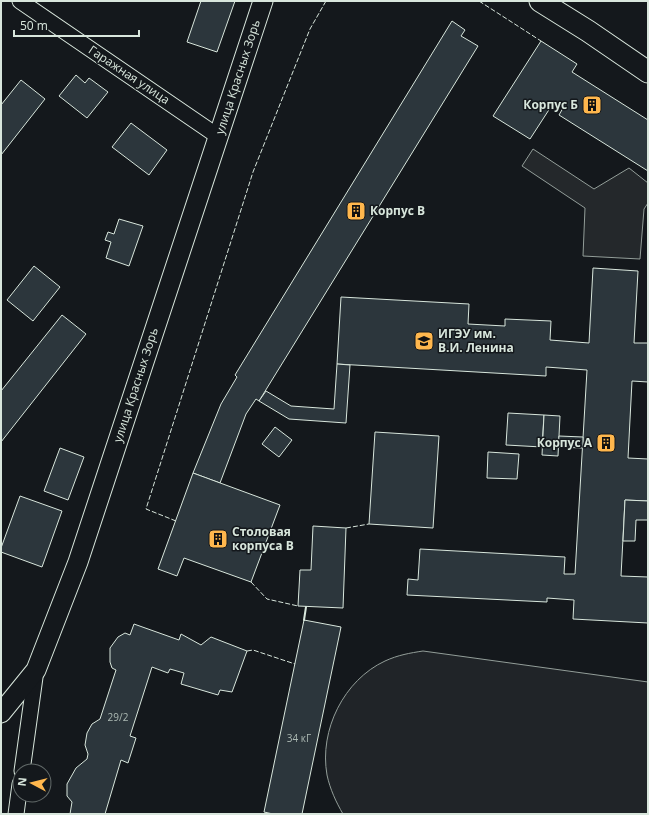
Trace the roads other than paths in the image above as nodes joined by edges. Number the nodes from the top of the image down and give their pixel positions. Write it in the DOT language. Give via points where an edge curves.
graph roads {
  1 [pos="20,1"];
  2 [pos="263,1"];
  3 [pos="540,1"];
  4 [pos="648,72"];
  5 [pos="218,137"];
  6 [pos="36,670"];
  7 [pos="1,713"];
  8 [pos="23,763"];
  9 [pos="17,803"];
  10 [pos="16,814"];
  1 -- 5 [label="street, Гаражная улица"];
  2 -- 5 [label="street, улица Красных Зорь"];
  3 -- 4 [label="main road"];
  5 -- 6 [label="street, улица Красных Зорь" via="78,562"];
  6 -- 7 [label="street"];
  6 -- 8 [label="street, улица Красных Зорь"];
  9 -- 10 [label="street"];
}
